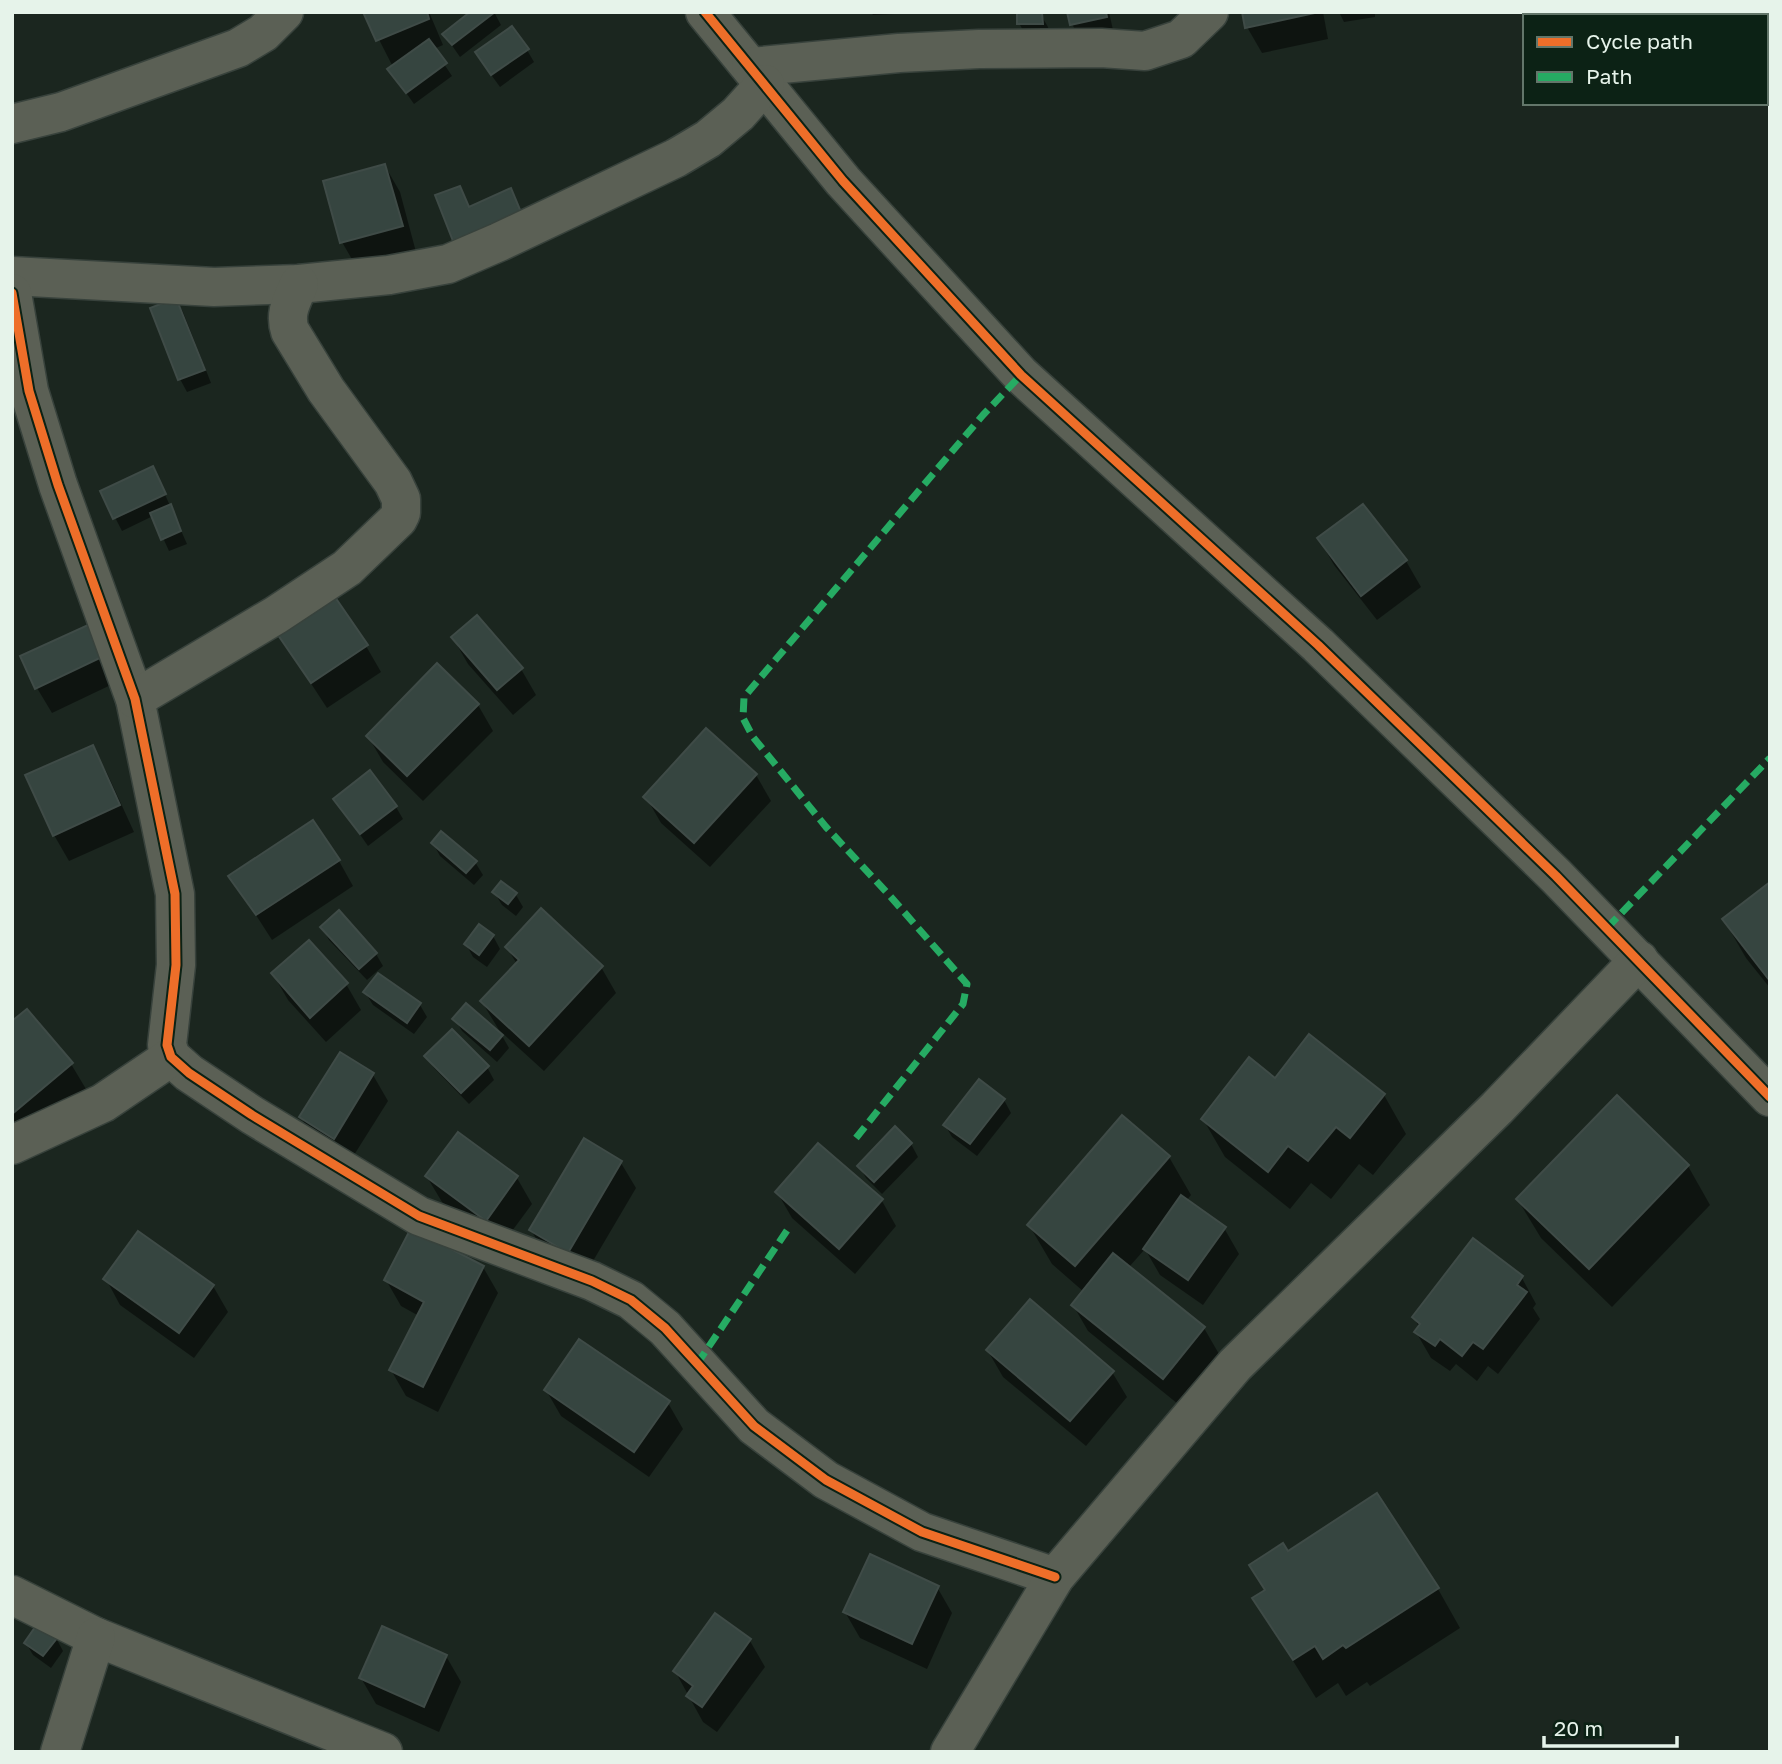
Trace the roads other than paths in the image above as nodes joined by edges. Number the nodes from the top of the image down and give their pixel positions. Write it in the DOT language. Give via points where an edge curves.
graph roads {
  1 [pos="284,12"];
  2 [pos="705,12"];
  3 [pos="1209,12"];
  4 [pos="758,76"];
  5 [pos="12,124"];
  6 [pos="12,276"];
  7 [pos="299,284"];
  8 [pos="12,293"];
  9 [pos="135,699"];
  10 [pos="1639,960"];
  11 [pos="171,1057"];
  12 [pos="1770,1097"];
  13 [pos="12,1145"];
  14 [pos="1055,1577"];
  15 [pos="12,1595"];
  16 [pos="96,1637"];
  17 [pos="60,1752"];
  18 [pos="383,1752"];
  19 [pos="950,1752"];
  1 -- 5 [label="street" via="263,33 238,48 61,112"];
  2 -- 4 [label="street"];
  3 -- 4 [label="street" via="1181,39 1146,51 899,53"];
  4 -- 7 [label="street" via="738,114 697,145 499,242 447,264"];
  4 -- 10 [label="street" via="844,181 1021,375 1318,645"];
  6 -- 7 [label="street" via="214,287"];
  7 -- 9 [label="street" via="288,308 290,331 326,390 393,482 401,513 347,568"];
  8 -- 9 [label="street" via="37,418"];
  9 -- 11 [label="street" via="175,894 176,965 167,1045"];
  10 -- 12 [label="street"];
  10 -- 14 [label="street" via="1497,1108 1235,1364"];
  11 -- 13 [label="street" via="103,1102"];
  11 -- 14 [label="street" via="252,1115 419,1216 631,1300 665,1328 754,1426 826,1480 922,1532"];
  14 -- 19 [label="street"];
  15 -- 16 [label="street"];
  16 -- 17 [label="street"];
  16 -- 18 [label="street"];
}
